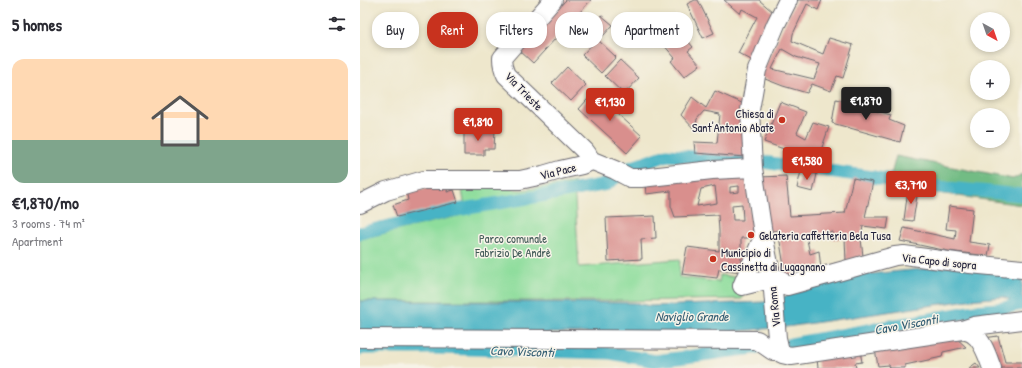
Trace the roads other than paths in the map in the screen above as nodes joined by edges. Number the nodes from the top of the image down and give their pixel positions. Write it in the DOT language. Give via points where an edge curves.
graph roads {
  1 [pos="553,0"];
  2 [pos="788,0"];
  3 [pos="588,159"];
  4 [pos="754,159"];
  5 [pos="360,204"];
  6 [pos="765,244"];
  7 [pos="1022,268"];
  8 [pos="777,283"];
  9 [pos="1022,320"];
  10 [pos="962,330"];
  11 [pos="360,338"];
  12 [pos="779,345"];
  13 [pos="992,368"];
  1 -- 3 [label="street, Via Trieste" via="502,58 503,69 506,75 585,151"];
  2 -- 4 [label="street, Via Roma" via="757,70 750,110"];
  3 -- 4 [label="street, Via Pace" via="623,174 641,178 712,170"];
  3 -- 5 [label="street, Via Pace" via="582,165 520,180 424,180 386,191"];
  4 -- 6 [label="street, Via Roma"];
  6 -- 8 [label="street, Via Roma"];
  6 -- 8 [label="street, Via Capo di sopra" via="760,244 742,286"];
  7 -- 8 [label="street, Via Capo di sopra" via="904,255"];
  8 -- 12 [label="street, Via Roma"];
  9 -- 10 [label="street"];
  10 -- 12 [label="street" via="791,356 782,354"];
  10 -- 13 [label="street" via="971,332 979,339"];
  11 -- 12 [label="street" via="757,340 773,351"];
}
